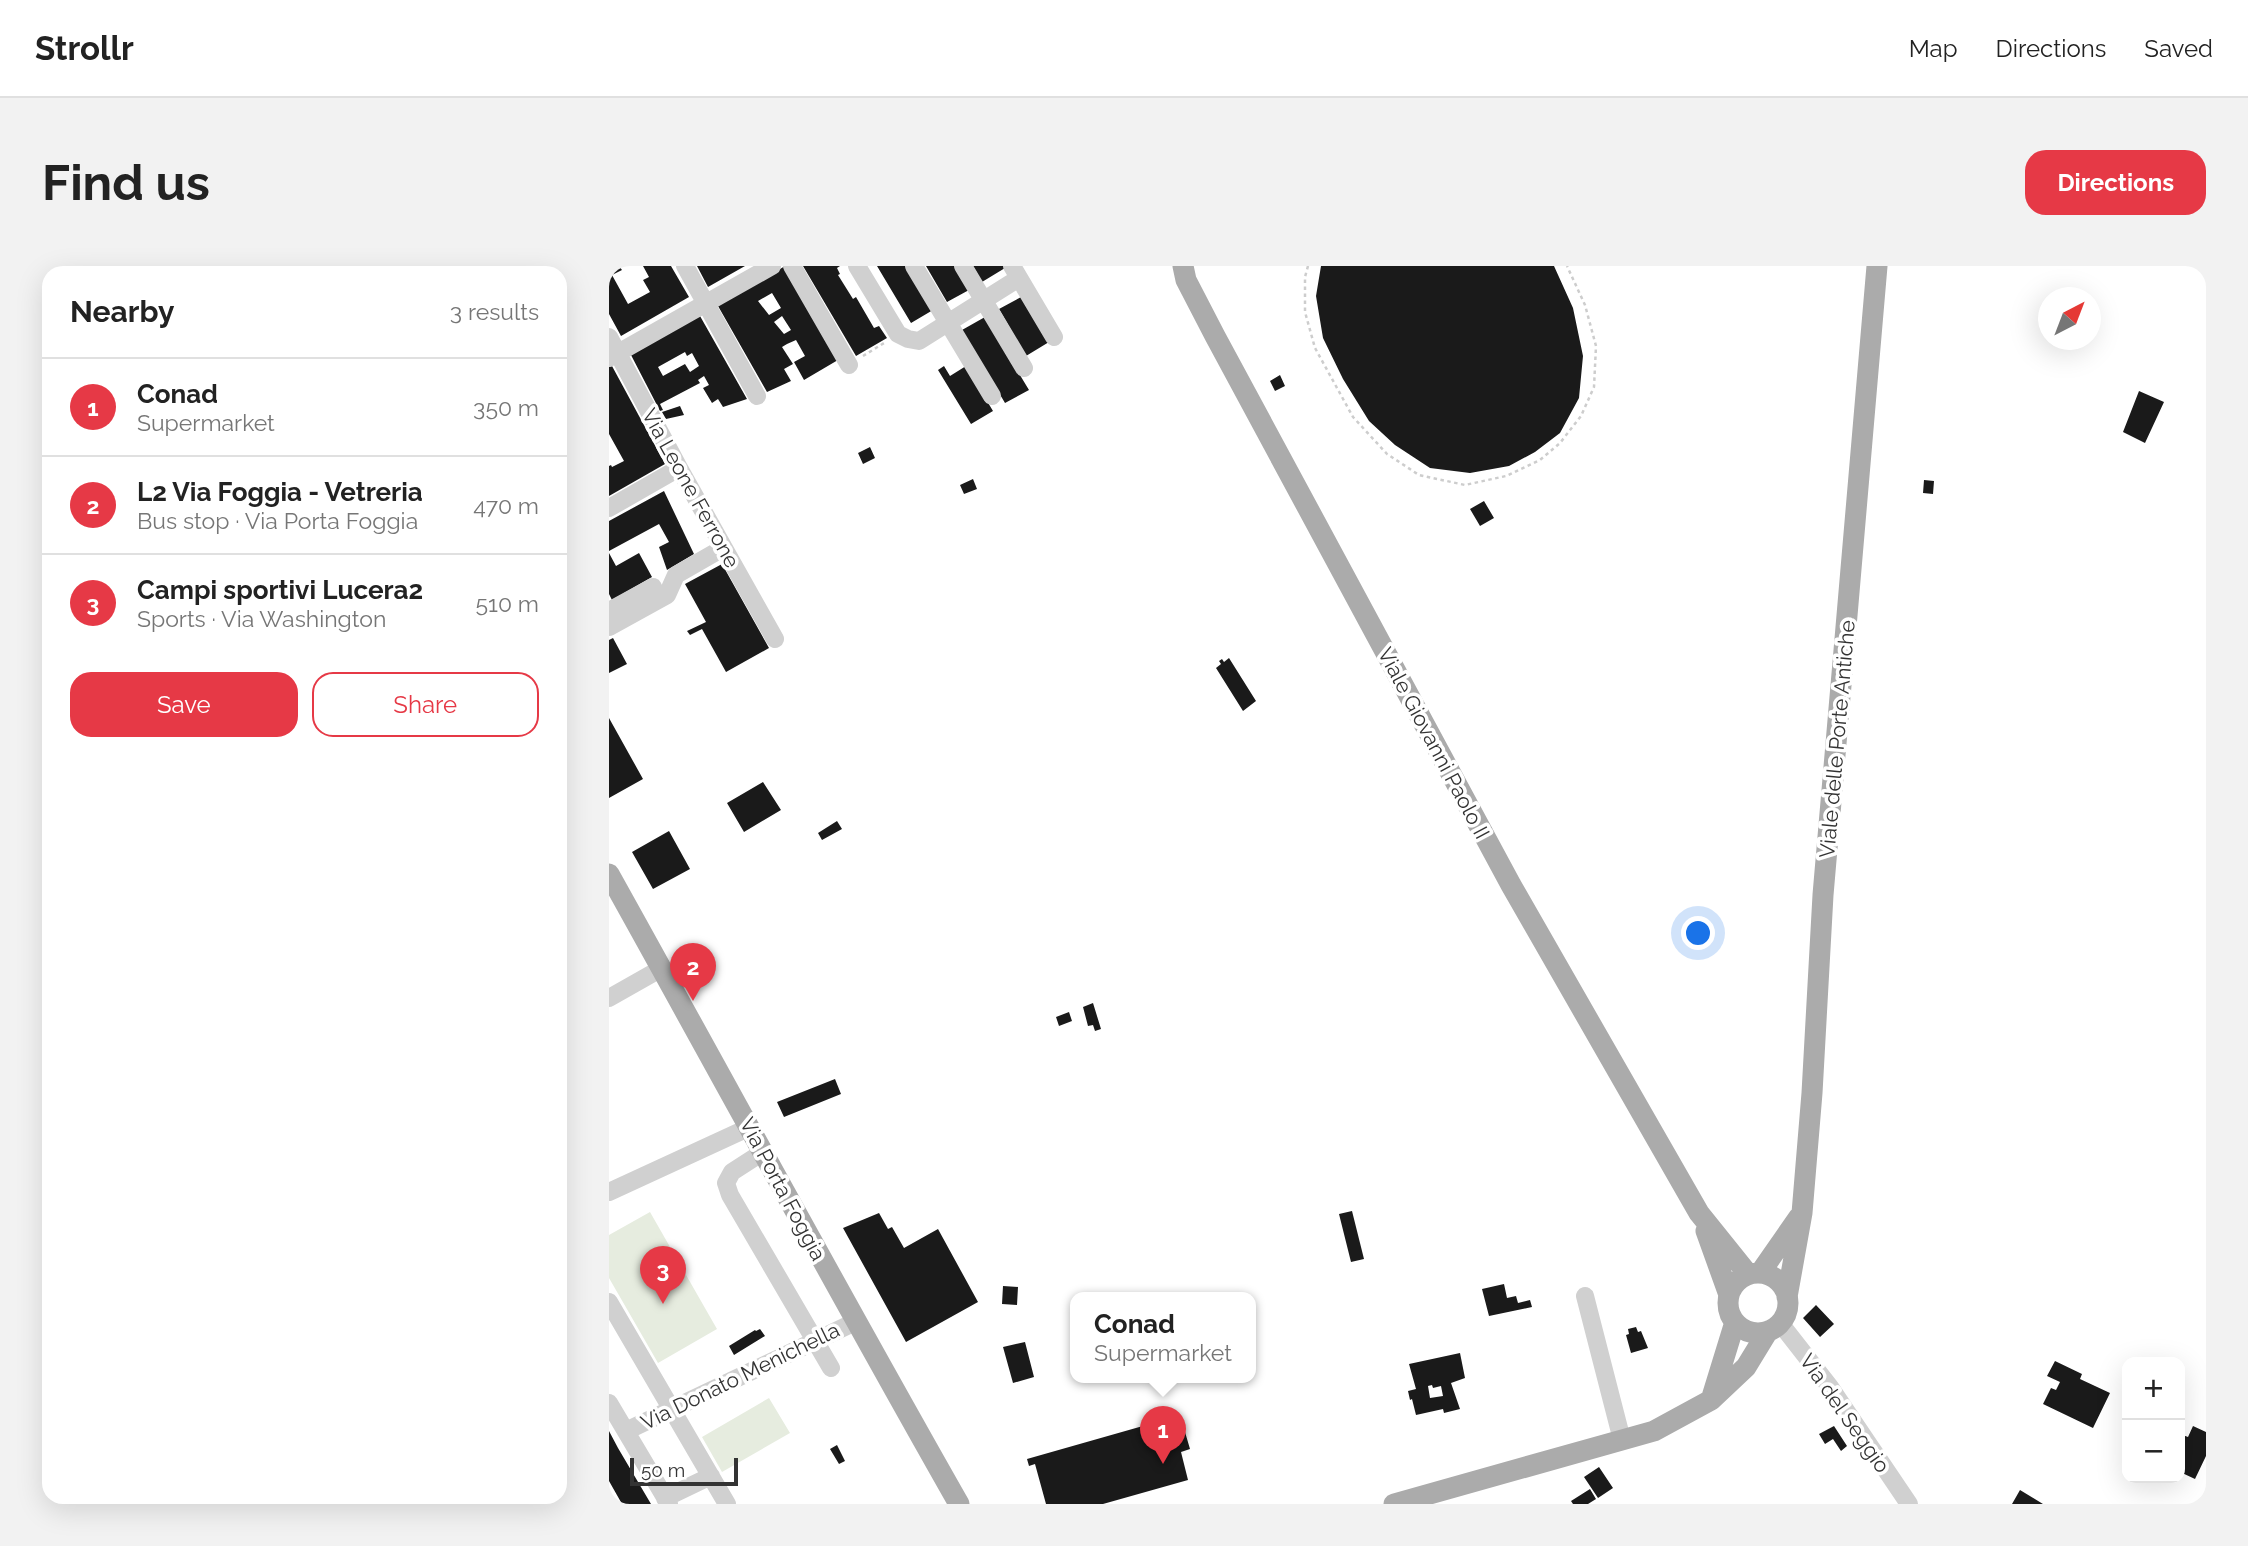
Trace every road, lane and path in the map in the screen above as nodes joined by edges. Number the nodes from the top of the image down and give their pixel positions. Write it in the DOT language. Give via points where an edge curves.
graph roads {
  1 [pos="685,266"];
  2 [pos="772,266"];
  3 [pos="792,266"];
  4 [pos="857,266"];
  5 [pos="914,266"];
  6 [pos="963,266"];
  7 [pos="1183,266"];
  8 [pos="1308,266"];
  9 [pos="1567,266"];
  10 [pos="1877,266"];
  11 [pos="1015,272"];
  12 [pos="983,300"];
  13 [pos="706,303"];
  14 [pos="947,323"];
  15 [pos="898,334"];
  16 [pos="1054,337"];
  17 [pos="612,349"];
  18 [pos="849,365"];
  19 [pos="1024,368"];
  20 [pos="757,396"];
  21 [pos="992,396"];
  22 [pos="679,468"];
  23 [pos="609,508"];
  24 [pos="723,548"];
  25 [pos="653,587"];
  26 [pos="609,611"];
  27 [pos="609,627"];
  28 [pos="775,639"];
  29 [pos="609,874"];
  30 [pos="662,968"];
  31 [pos="609,998"];
  32 [pos="750,1127"];
  33 [pos="763,1152"];
  34 [pos="609,1192"];
  35 [pos="1699,1213"];
  36 [pos="1802,1213"];
  37 [pos="1754,1274"];
  38 [pos="1729,1295"];
  39 [pos="1585,1296"];
  40 [pos="1787,1297"];
  41 [pos="609,1302"];
  42 [pos="855,1322"];
  43 [pos="1735,1322"];
  44 [pos="1774,1327"];
  45 [pos="816,1340"];
  46 [pos="831,1368"];
  47 [pos="1710,1400"];
  48 [pos="609,1403"];
  49 [pos="673,1409"];
  50 [pos="626,1431"];
  51 [pos="1622,1440"];
  52 [pos="711,1476"];
  53 [pos="667,1501"];
  54 [pos="727,1504"];
  55 [pos="959,1504"];
  56 [pos="1394,1504"];
  57 [pos="1909,1504"];
  1 -- 13 [label="street"];
  2 -- 13 [label="street"];
  3 -- 18 [label="street"];
  4 -- 15 [label="street"];
  5 -- 14 [label="street"];
  6 -- 12 [label="street"];
  7 -- 35 [label="main road, Viale Giovanni Paolo II" via="1209,325 1511,885"];
  8 -- 9 [label="path" via="1305,312 1315,348 1353,417 1387,454 1419,475 1465,485 1506,476 1541,460 1581,416 1594,387 1596,346 1585,305"];
  10 -- 36 [label="main road, Viale delle Porte Antiche" via="1824,881"];
  11 -- 12 [label="street"];
  11 -- 16 [label="street"];
  12 -- 14 [label="street"];
  12 -- 19 [label="street"];
  13 -- 17 [label="street"];
  13 -- 20 [label="street"];
  14 -- 15 [label="street" via="919,341"];
  14 -- 21 [label="street"];
  15 -- 18 [label="path"];
  17 -- 22 [label="street, Via Leone Ferrone"];
  22 -- 23 [label="street"];
  22 -- 24 [label="street, Via Leone Ferrone"];
  24 -- 27 [label="street" via="676,575 667,595"];
  24 -- 28 [label="street, Via Leone Ferrone"];
  25 -- 26 [label="street"];
  29 -- 30 [label="main road, Via Porta Foggia"];
  30 -- 31 [label="street"];
  30 -- 32 [label="main road, Via Porta Foggia"];
  32 -- 33 [label="main road, Via Porta Foggia"];
  32 -- 34 [label="street"];
  33 -- 42 [label="main road, Via Porta Foggia"];
  33 -- 45 [label="street" via="732,1172 726,1183"];
  35 -- 37 [label="main road"];
  35 -- 38 [label="main road"];
  36 -- 37 [label="main road"];
  36 -- 40 [label="main road, Viale delle Porte Antiche"];
  37 -- 38 [label="main road" via="1734,1284"];
  37 -- 40 [label="main road" via="1776,1279"];
  38 -- 43 [label="main road" via="1728,1308"];
  39 -- 51 [label="street"];
  40 -- 44 [label="main road" via="1786,1311"];
  41 -- 49 [label="street"];
  42 -- 45 [label="street, Via Donato Menichella"];
  42 -- 55 [label="main road, Via Porta Foggia"];
  43 -- 44 [label="main road" via="1752,1332"];
  43 -- 47 [label="main road"];
  44 -- 47 [label="main road" via="1746,1367"];
  44 -- 57 [label="street, Via del Seggio" via="1830,1387"];
  45 -- 46 [label="street"];
  45 -- 49 [label="street, Via Donato Menichella"];
  47 -- 51 [label="main road" via="1654,1431"];
  48 -- 50 [label="street"];
  49 -- 50 [label="street, Via Donato Menichella"];
  49 -- 52 [label="street"];
  50 -- 53 [label="street"];
  51 -- 56 [label="main road"];
  52 -- 53 [label="street"];
  52 -- 54 [label="street"];
}
